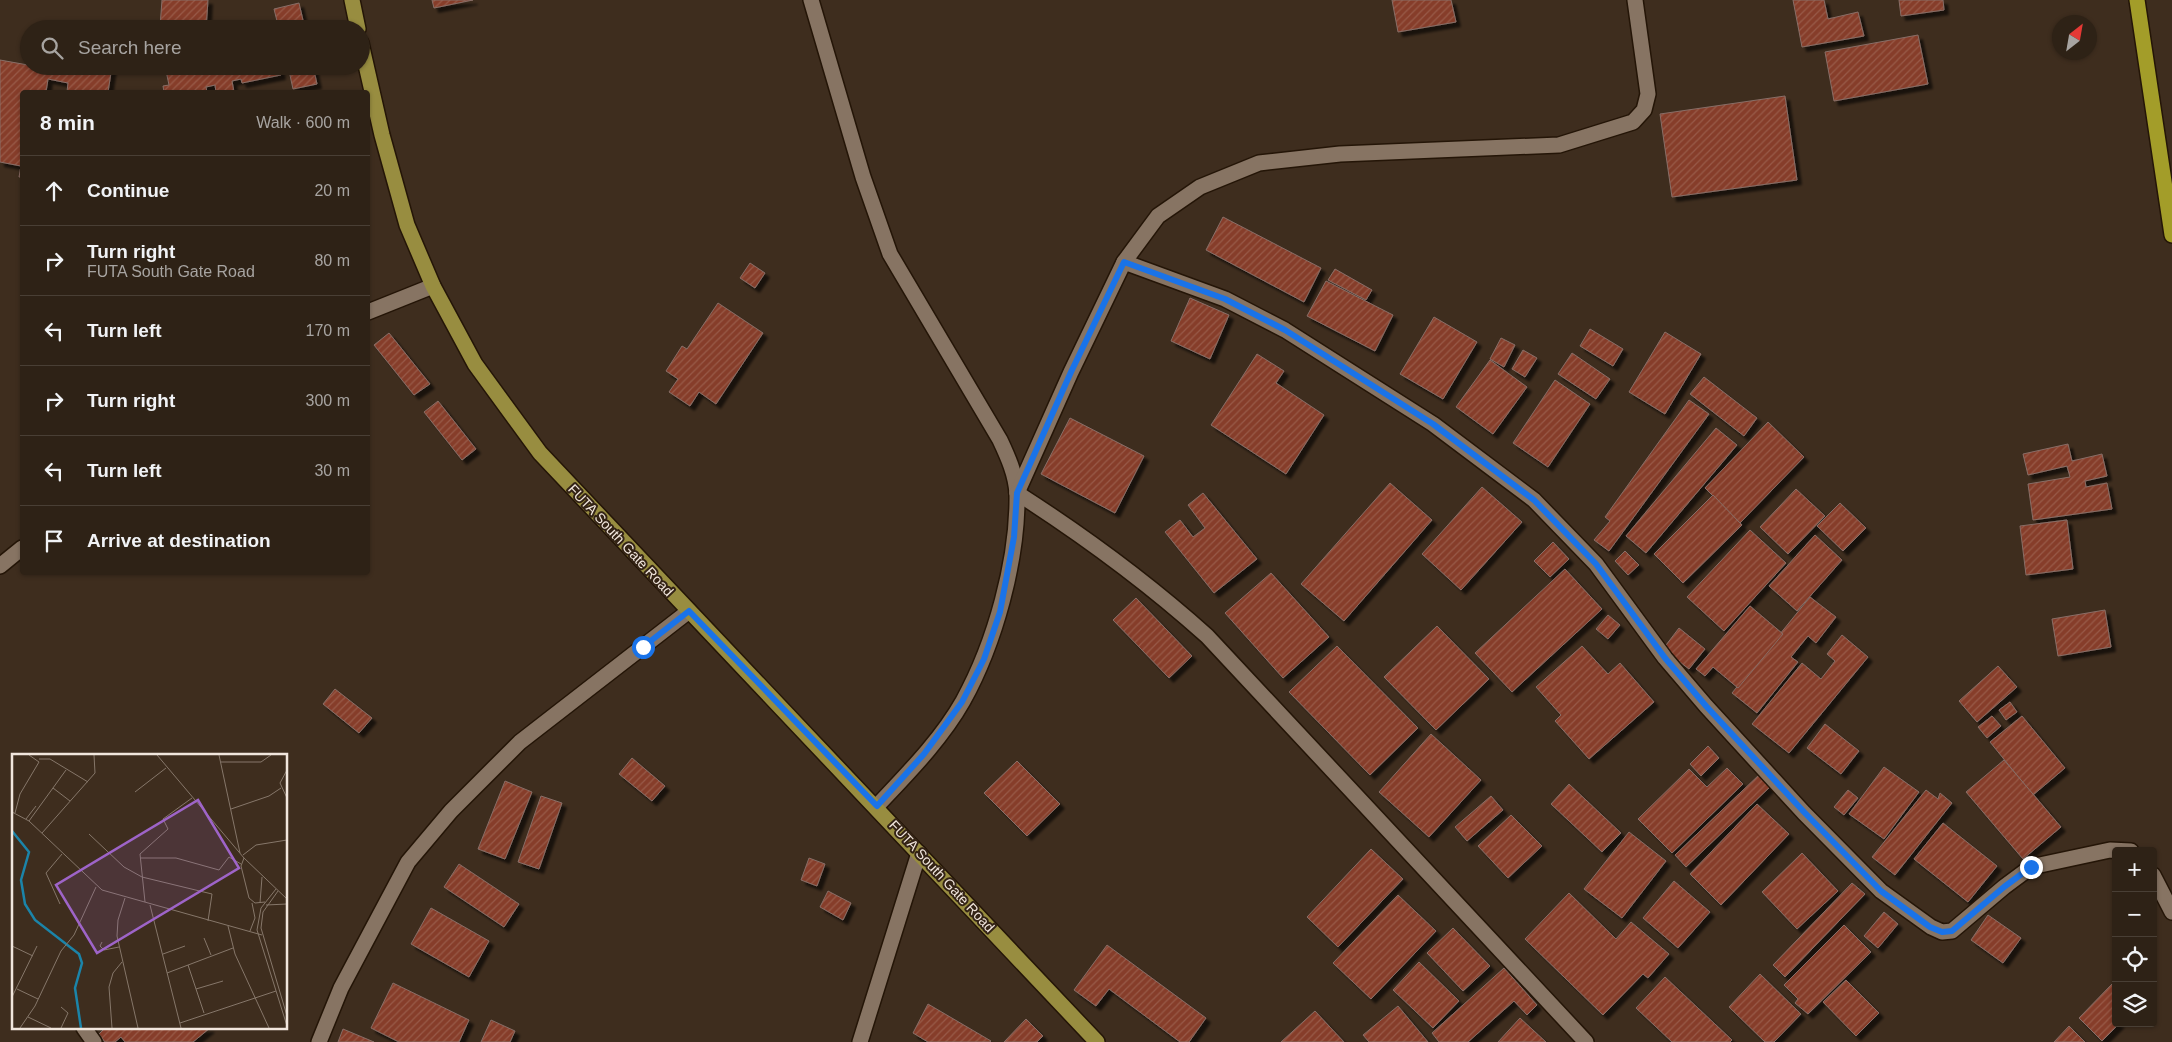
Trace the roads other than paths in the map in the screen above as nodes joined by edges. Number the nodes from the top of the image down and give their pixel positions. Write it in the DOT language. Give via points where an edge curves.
graph roads {
  1 [pos="352,0"];
  2 [pos="811,0"];
  3 [pos="1635,0"];
  4 [pos="2137,0"];
  5 [pos="356,20"];
  6 [pos="368,75"];
  7 [pos="2172,235"];
  8 [pos="1124,262"];
  9 [pos="432,286"];
  10 [pos="370,311"];
  11 [pos="1017,493"];
  12 [pos="20,550"];
  13 [pos="0,566"];
  14 [pos="689,611"];
  15 [pos="877,806"];
  16 [pos="2112,850"];
  17 [pos="919,853"];
  18 [pos="2157,883"];
  19 [pos="2172,912"];
  20 [pos="85,1030"];
  21 [pos="94,1042"];
  22 [pos="319,1042"];
  23 [pos="860,1042"];
  24 [pos="1097,1042"];
  25 [pos="1586,1042"];
  1 -- 5 [label="main road"];
  2 -- 11 [label="street" via="863,177 890,254 1000,440 1013,470"];
  3 -- 8 [label="street" via="1648,94 1644,110 1633,122 1560,145 1340,154 1259,163 1200,188 1158,216"];
  4 -- 7 [label="highway"];
  6 -- 9 [label="main road, FUTA South Gate Road" via="406,225"];
  8 -- 11 [label="street"];
  8 -- 16 [label="street" via="1225,299 1285,330 1433,424 1534,500 1596,564 1665,658 1745,749 1881,891 1930,927 1942,932 1952,931 2031,867"];
  9 -- 10 [label="street"];
  9 -- 14 [label="main road, FUTA South Gate Road" via="474,364 540,454"];
  11 -- 15 [label="street" via="1014,537 1000,612 984,659 962,702 924,754"];
  11 -- 25 [label="street" via="1080,533 1174,606 1206,636"];
  12 -- 13 [label="street"];
  14 -- 15 [label="main road, FUTA South Gate Road"];
  14 -- 22 [label="street" via="520,742 451,811 408,862 341,988"];
  15 -- 17 [label="main road, FUTA South Gate Road"];
  17 -- 23 [label="street"];
  17 -- 24 [label="main road, FUTA South Gate Road"];
  18 -- 19 [label="street"];
  20 -- 21 [label="street"];
}
